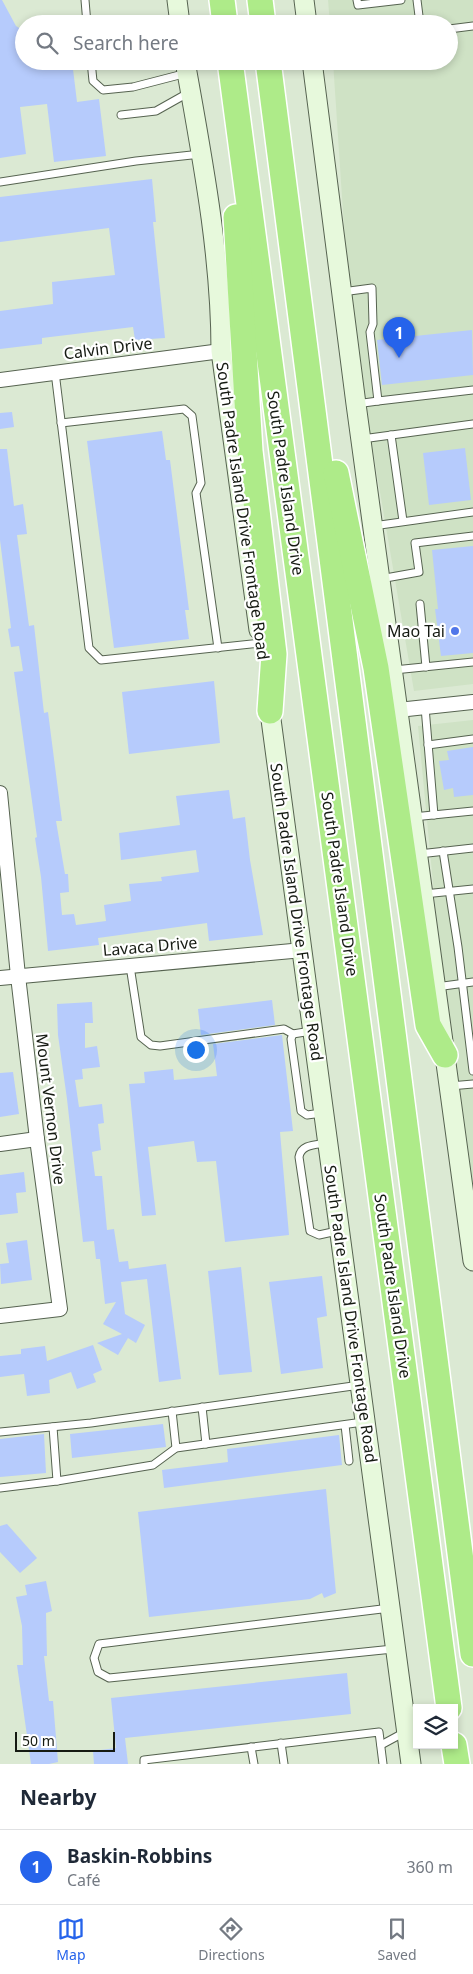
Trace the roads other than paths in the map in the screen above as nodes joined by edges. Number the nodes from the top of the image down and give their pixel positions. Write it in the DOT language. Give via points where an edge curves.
graph roads {
  1 [pos="85,0"];
  2 [pos="177,0"];
  3 [pos="214,0"];
  4 [pos="222,0"];
  5 [pos="260,0"];
  6 [pos="304,0"];
  7 [pos="357,0"];
  8 [pos="401,0"];
  9 [pos="417,0"];
  10 [pos="86,15"];
  11 [pos="179,15"];
  12 [pos="212,15"];
  13 [pos="224,15"];
  14 [pos="262,15"];
  15 [pos="306,15"];
  16 [pos="419,15"];
  17 [pos="473,26"];
  18 [pos="458,28"];
  19 [pos="92,70"];
  20 [pos="216,70"];
  21 [pos="231,70"];
  22 [pos="269,70"];
  23 [pos="313,70"];
  24 [pos="188,75"];
  25 [pos="120,115"];
  26 [pos="202,154"];
  27 [pos="0,182"];
  28 [pos="341,292"];
  29 [pos="221,351"];
  30 [pos="55,372"];
  31 [pos="0,380"];
  32 [pos="473,390"];
  33 [pos="378,401"];
  34 [pos="356,404"];
  35 [pos="314,417"];
  36 [pos="61,423"];
  37 [pos="473,424"];
  38 [pos="391,435"];
  39 [pos="361,439"];
  40 [pos="473,512"];
  41 [pos="403,521"];
  42 [pos="372,526"];
  43 [pos="473,536"];
  44 [pos="380,579"];
  45 [pos="420,604"];
  46 [pos="261,643"];
  47 [pos="218,648"];
  48 [pos="473,662"];
  49 [pos="426,667"];
  50 [pos="392,670"];
  51 [pos="473,702"];
  52 [pos="425,707"];
  53 [pos="270,710"];
  54 [pos="398,710"];
  55 [pos="473,739"];
  56 [pos="428,745"];
  57 [pos="0,799"];
  58 [pos="473,811"];
  59 [pos="434,815"];
  60 [pos="413,817"];
  61 [pos="473,848"];
  62 [pos="443,851"];
  63 [pos="418,854"];
  64 [pos="473,888"];
  65 [pos="448,891"];
  66 [pos="423,894"];
  67 [pos="303,950"];
  68 [pos="130,966"];
  69 [pos="18,976"];
  70 [pos="0,978"];
  71 [pos="473,982"];
  72 [pos="462,983"];
  73 [pos="436,987"];
  74 [pos="314,1031"];
  75 [pos="293,1034"];
  76 [pos="445,1055"];
  77 [pos="473,1071"];
  78 [pos="473,1084"];
  79 [pos="449,1086"];
  80 [pos="325,1113"];
  81 [pos="37,1139"];
  82 [pos="328,1143"];
  83 [pos="0,1144"];
  84 [pos="468,1183"];
  85 [pos="340,1230"];
  86 [pos="473,1255"];
  87 [pos="0,1316"];
  88 [pos="361,1385"];
  89 [pos="202,1407"];
  90 [pos="172,1411"];
  91 [pos="366,1422"];
  92 [pos="345,1424"];
  93 [pos="53,1426"];
  94 [pos="0,1432"];
  95 [pos="206,1444"];
  96 [pos="176,1448"];
  97 [pos="349,1461"];
  98 [pos="58,1481"];
  99 [pos="0,1488"];
  100 [pos="391,1608"];
  101 [pos="396,1648"];
  102 [pos="473,1654"];
  103 [pos="448,1704"];
  104 [pos="407,1731"];
  105 [pos="281,1743"];
  106 [pos="381,1745"];
  107 [pos="251,1747"];
  108 [pos="455,1749"];
  109 [pos="144,1764"];
  110 [pos="254,1764"];
  111 [pos="284,1764"];
  112 [pos="384,1764"];
  113 [pos="411,1764"];
  114 [pos="457,1764"];
  1 -- 10 [label="lane"];
  2 -- 11 [label="main road"];
  3 -- 12 [label="highway"];
  4 -- 13 [label="highway"];
  5 -- 14 [label="highway"];
  6 -- 15 [label="main road"];
  7 -- 8 [label="lane" via="358,5"];
  9 -- 16 [label="lane"];
  17 -- 18 [label="lane"];
  19 -- 24 [label="lane" via="93,81 103,90"];
  20 -- 53 [label="highway" via="236,221 250,451 274,654"];
  21 -- 103 [label="highway, South Padre Island Drive"];
  22 -- 35 [label="highway, South Padre Island Drive"];
  23 -- 28 [label="main road"];
  24 -- 25 [label="lane" via="156,111"];
  24 -- 26 [label="main road, South Padre Island Drive Frontage Road"];
  26 -- 27 [label="lane"];
  26 -- 29 [label="main road, South Padre Island Drive Frontage Road" via="221,307"];
  28 -- 33 [label="lane" via="372,288 373,324 370,332"];
  28 -- 34 [label="main road"];
  29 -- 30 [label="street, Calvin Drive"];
  29 -- 46 [label="main road, South Padre Island Drive Frontage Road"];
  30 -- 31 [label="street, Calvin Drive"];
  30 -- 36 [label="lane"];
  32 -- 33 [label="lane"];
  33 -- 34 [label="lane"];
  34 -- 39 [label="main road"];
  35 -- 76 [label="highway" via="332,454 359,579 376,668 428,1025"];
  35 -- 102 [label="highway, South Padre Island Drive"];
  36 -- 47 [label="lane" via="89,648 101,660"];
  36 -- 47 [label="lane" via="184,409 192,416 201,483 196,493"];
  37 -- 38 [label="lane"];
  38 -- 39 [label="lane"];
  38 -- 41 [label="lane"];
  39 -- 42 [label="main road"];
  40 -- 41 [label="lane"];
  41 -- 42 [label="lane"];
  42 -- 44 [label="main road"];
  43 -- 44 [label="lane" via="415,543 419,572"];
  44 -- 50 [label="main road"];
  45 -- 49 [label="lane"];
  46 -- 47 [label="lane"];
  46 -- 53 [label="main road, South Padre Island Drive Frontage Road"];
  48 -- 49 [label="lane"];
  49 -- 50 [label="lane"];
  50 -- 54 [label="main road"];
  51 -- 52 [label="street"];
  52 -- 54 [label="street"];
  52 -- 56 [label="lane"];
  53 -- 67 [label="main road, South Padre Island Drive Frontage Road"];
  54 -- 60 [label="main road"];
  55 -- 56 [label="lane"];
  56 -- 59 [label="lane"];
  57 -- 69 [label="street, Mount Vernon Drive"];
  58 -- 59 [label="lane"];
  59 -- 60 [label="lane"];
  60 -- 63 [label="main road"];
  61 -- 62 [label="lane"];
  62 -- 63 [label="lane"];
  62 -- 65 [label="lane"];
  63 -- 66 [label="main road"];
  64 -- 65 [label="lane"];
  65 -- 66 [label="lane"];
  65 -- 72 [label="lane"];
  66 -- 73 [label="main road"];
  67 -- 68 [label="street, Lavaca Drive"];
  67 -- 74 [label="main road, South Padre Island Drive Frontage Road"];
  68 -- 69 [label="street, Lavaca Drive"];
  68 -- 75 [label="lane" via="141,1037 151,1045 284,1029"];
  69 -- 70 [label="street, Lavaca Drive"];
  69 -- 81 [label="street, Mount Vernon Drive"];
  71 -- 72 [label="lane"];
  72 -- 73 [label="lane"];
  72 -- 77 [label="lane"];
  73 -- 76 [label="main road"];
  74 -- 75 [label="lane"];
  74 -- 80 [label="main road, South Padre Island Drive Frontage Road"];
  75 -- 80 [label="lane" via="301,1111 307,1115"];
  76 -- 79 [label="main road"];
  78 -- 79 [label="lane"];
  79 -- 84 [label="main road"];
  80 -- 82 [label="main road, South Padre Island Drive Frontage Road"];
  81 -- 83 [label="street"];
  81 -- 87 [label="street, Mount Vernon Drive" via="60,1309"];
  82 -- 85 [label="main road, South Padre Island Drive Frontage Road"];
  82 -- 85 [label="lane" via="305,1147 299,1157 310,1231 319,1235"];
  84 -- 86 [label="main road"];
  85 -- 88 [label="main road, South Padre Island Drive Frontage Road"];
  88 -- 89 [label="lane"];
  88 -- 91 [label="main road, South Padre Island Drive Frontage Road"];
  89 -- 90 [label="lane"];
  89 -- 95 [label="lane"];
  90 -- 93 [label="lane"];
  90 -- 96 [label="lane"];
  91 -- 92 [label="lane"];
  91 -- 100 [label="main road, South Padre Island Drive Frontage Road"];
  92 -- 95 [label="lane"];
  92 -- 97 [label="lane"];
  93 -- 94 [label="lane"];
  93 -- 98 [label="lane"];
  95 -- 96 [label="lane"];
  96 -- 98 [label="lane" via="153,1465"];
  98 -- 99 [label="lane"];
  100 -- 101 [label="main road, South Padre Island Drive Frontage Road"];
  100 -- 101 [label="lane" via="99,1644 94,1658 98,1672 109,1678"];
  101 -- 104 [label="main road, South Padre Island Drive Frontage Road"];
  104 -- 106 [label="lane"];
  104 -- 113 [label="main road, South Padre Island Drive Frontage Road"];
  105 -- 106 [label="lane" via="379,1732"];
  105 -- 107 [label="lane"];
  105 -- 111 [label="lane"];
  106 -- 112 [label="lane"];
  107 -- 109 [label="lane" via="144,1760"];
  107 -- 110 [label="lane"];
  108 -- 114 [label="highway"];
}
